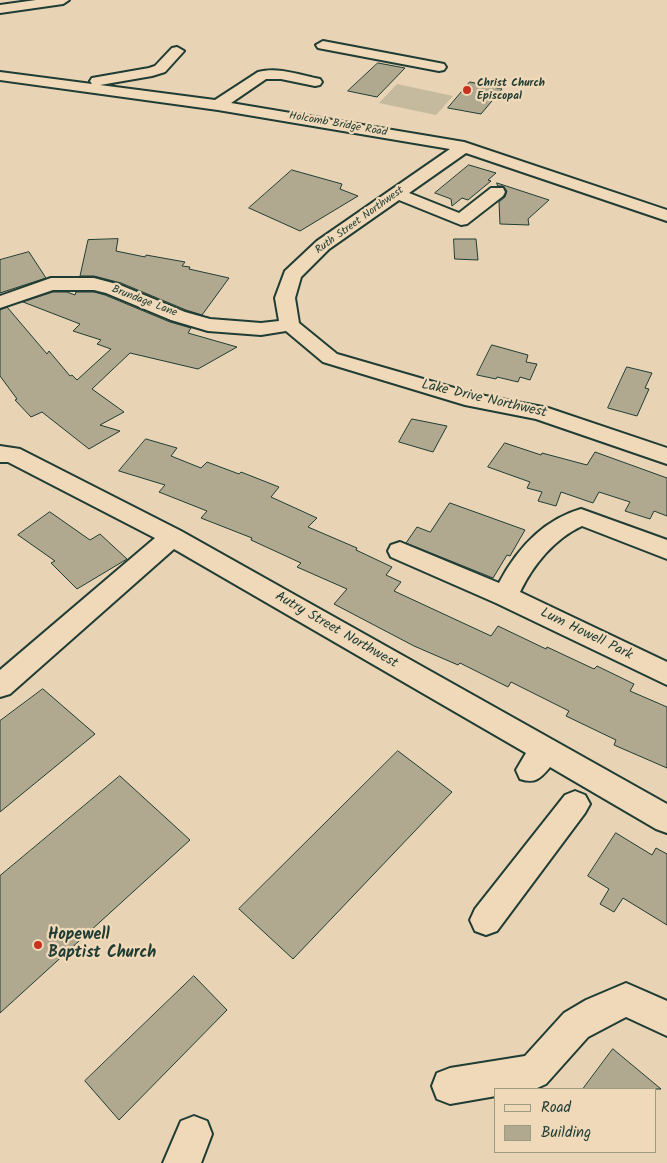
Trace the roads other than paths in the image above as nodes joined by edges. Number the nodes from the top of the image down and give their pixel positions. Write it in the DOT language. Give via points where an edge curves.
graph roads {
  1 [pos="63,0"];
  2 [pos="0,9"];
  3 [pos="323,45"];
  4 [pos="177,50"];
  5 [pos="439,67"];
  6 [pos="0,76"];
  7 [pos="315,82"];
  8 [pos="83,87"];
  9 [pos="218,105"];
  10 [pos="464,147"];
  11 [pos="497,192"];
  12 [pos="398,194"];
  13 [pos="667,216"];
  14 [pos="0,302"];
  15 [pos="298,331"];
  16 [pos="4,447"];
  17 [pos="667,456"];
  18 [pos="172,537"];
  19 [pos="667,550"];
  20 [pos="400,551"];
  21 [pos="505,596"];
  22 [pos="667,674"];
  23 [pos="0,686"];
  24 [pos="575,804"];
  25 [pos="667,819"];
  26 [pos="486,920"];
  27 [pos="667,1019"];
  28 [pos="450,1086"];
  1 -- 2 [label="street"];
  3 -- 5 [label="street" via="354,52 374,52"];
  4 -- 8 [label="street" via="160,69 103,79"];
  6 -- 8 [label="street, Holcomb Bridge Road"];
  7 -- 9 [label="street" via="260,70"];
  8 -- 9 [label="street, Holcomb Bridge Road"];
  9 -- 10 [label="street, Holcomb Bridge Road"];
  10 -- 12 [label="street, Ruth Street Northwest"];
  10 -- 13 [label="street, Holcomb Bridge Road"];
  11 -- 12 [label="street" via="461,220"];
  12 -- 15 [label="street, Ruth Street Northwest" via="322,245 292,276 285,298"];
  14 -- 15 [label="street, Brundage Lane" via="51,284 94,284 208,325"];
  15 -- 17 [label="street, Lake Drive Northwest" via="330,358 472,400 540,412"];
  16 -- 18 [label="street, Autry Street Northwest"];
  18 -- 23 [label="street"];
  18 -- 25 [label="street, Autry Street Northwest" via="538,760"];
  19 -- 21 [label="street" via="581,517 565,523 538,546 513,578"];
  20 -- 21 [label="street, Lum Howell Park"];
  21 -- 22 [label="street, Lum Howell Park"];
  24 -- 26 [label="street"];
  27 -- 28 [label="street" via="626,1000 576,1025 534,1072"];
}
